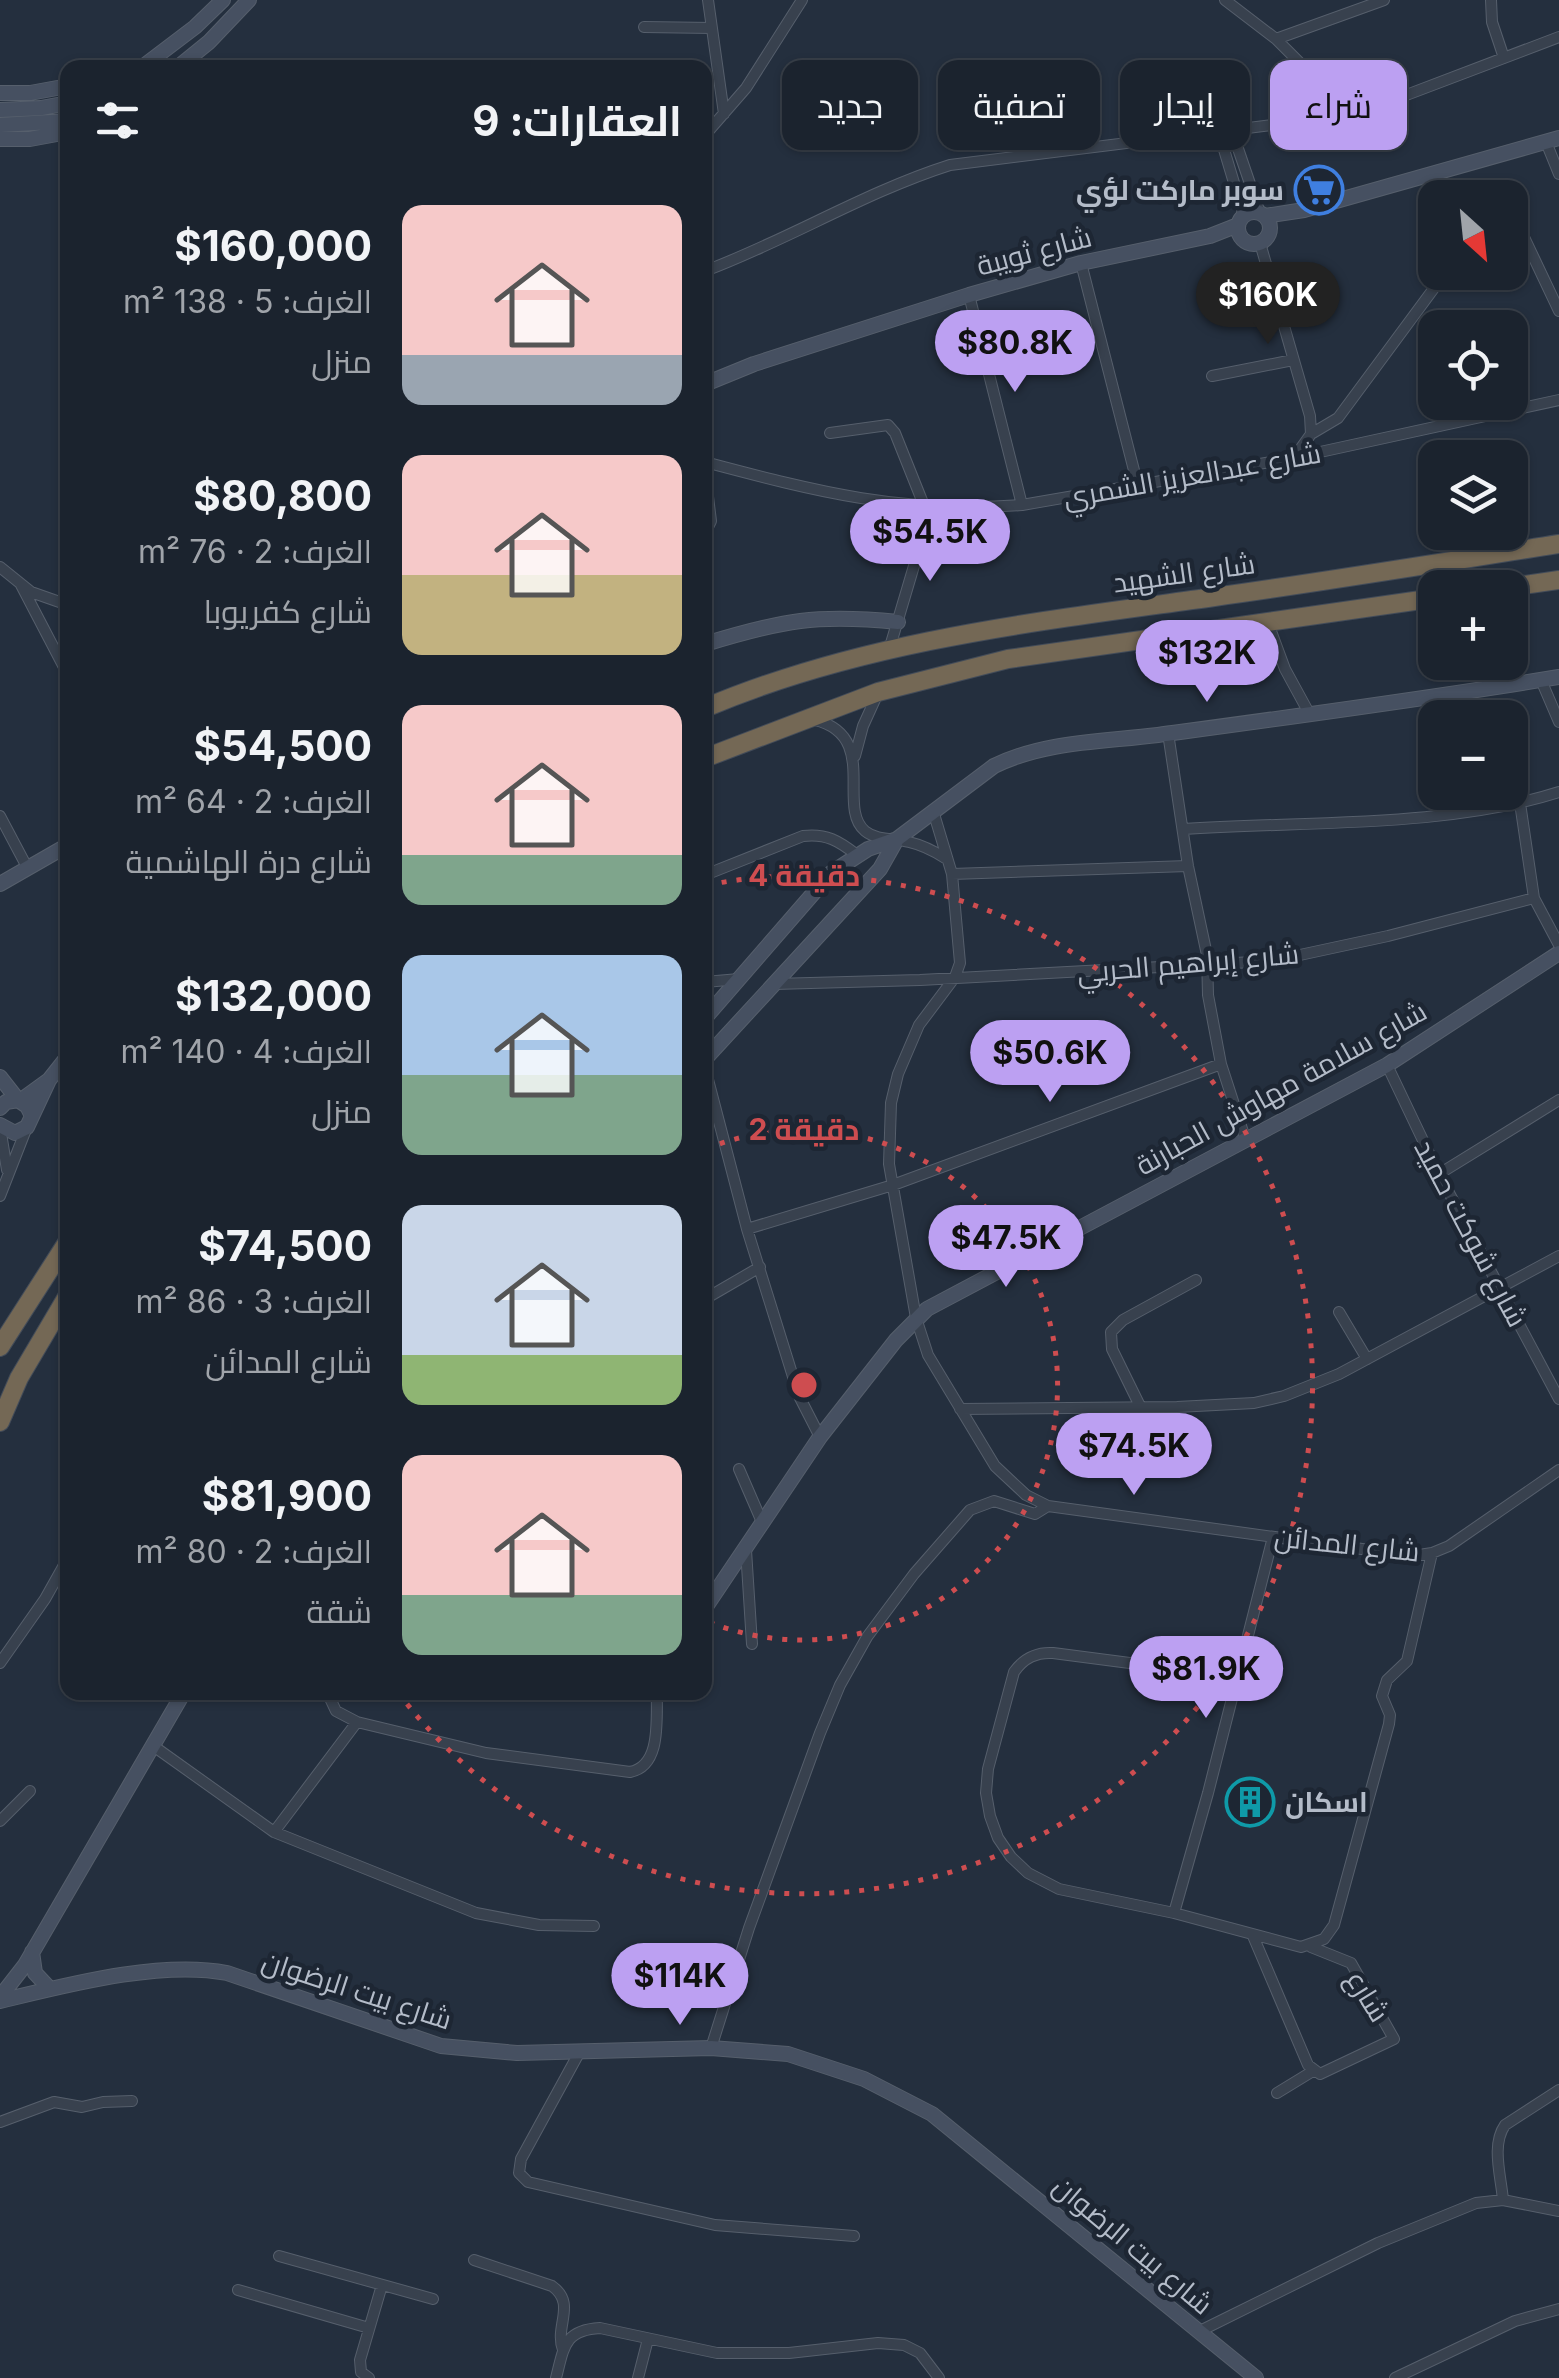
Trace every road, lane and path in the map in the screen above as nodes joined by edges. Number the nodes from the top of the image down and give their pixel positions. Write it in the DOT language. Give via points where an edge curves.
graph roads {
  1 [pos="224,0"];
  2 [pos="249,0"];
  3 [pos="708,0"];
  4 [pos="802,0"];
  5 [pos="1225,0"];
  6 [pos="1384,0"];
  7 [pos="1491,0"];
  8 [pos="644,27"];
  9 [pos="712,28"];
  10 [pos="1559,37"];
  11 [pos="1276,39"];
  12 [pos="1504,58"];
  13 [pos="152,60"];
  14 [pos="187,60"];
  15 [pos="1297,60"];
  16 [pos="60,87"];
  17 [pos="0,93"];
  18 [pos="1407,93"];
  19 [pos="60,104"];
  20 [pos="0,110"];
  21 [pos="724,114"];
  22 [pos="60,121"];
  23 [pos="0,125"];
  24 [pos="712,127"];
  25 [pos="60,133"];
  26 [pos="0,139"];
  27 [pos="1552,140"];
  28 [pos="1120,145"];
  29 [pos="1231,150"];
  30 [pos="1559,174"];
  31 [pos="1254,226"];
  32 [pos="1528,246"];
  33 [pos="1081,263"];
  34 [pos="712,269"];
  35 [pos="1433,290"];
  36 [pos="969,294"];
  37 [pos="1559,312"];
  38 [pos="1292,360"];
  39 [pos="1212,376"];
  40 [pos="712,381"];
  41 [pos="1559,400"];
  42 [pos="1528,403"];
  43 [pos="1447,420"];
  44 [pos="830,434"];
  45 [pos="1310,434"];
  46 [pos="1288,459"];
  47 [pos="712,464"];
  48 [pos="1138,486"];
  49 [pos="1022,506"];
  50 [pos="924,508"];
  51 [pos="1559,544"];
  52 [pos="0,568"];
  53 [pos="1559,580"];
  54 [pos="1528,584"];
  55 [pos="21,585"];
  56 [pos="1418,601"];
  57 [pos="60,602"];
  58 [pos="898,622"];
  59 [pos="1268,623"];
  60 [pos="712,642"];
  61 [pos="889,650"];
  62 [pos="60,659"];
  63 [pos="1559,677"];
  64 [pos="1541,680"];
  65 [pos="878,692"];
  66 [pos="712,705"];
  67 [pos="1309,713"];
  68 [pos="810,718"];
  69 [pos="1559,722"];
  70 [pos="1168,733"];
  71 [pos="712,755"];
  72 [pos="853,762"];
  73 [pos="1559,792"];
  74 [pos="1528,801"];
  75 [pos="1464,810"];
  76 [pos="1521,810"];
  77 [pos="934,814"];
  78 [pos="0,816"];
  79 [pos="1184,829"];
  80 [pos="897,839"];
  81 [pos="60,849"];
  82 [pos="857,855"];
  83 [pos="945,858"];
  84 [pos="1188,866"];
  85 [pos="26,868"];
  86 [pos="712,872"];
  87 [pos="952,874"];
  88 [pos="0,884"];
  89 [pos="1534,898"];
  90 [pos="1559,945"];
  91 [pos="1559,953"];
  92 [pos="1208,966"];
  93 [pos="955,977"];
  94 [pos="740,979"];
  95 [pos="712,981"];
  96 [pos="773,984"];
  97 [pos="712,1010"];
  98 [pos="712,1052"];
  99 [pos="1222,1064"];
  100 [pos="1387,1065"];
  101 [pos="60,1066"];
  102 [pos="0,1077"];
  103 [pos="49,1080"];
  104 [pos="712,1095"];
  105 [pos="19,1100"];
  106 [pos="1559,1100"];
  107 [pos="0,1106"];
  108 [pos="29,1120"];
  109 [pos="0,1126"];
  110 [pos="1245,1138"];
  111 [pos="1439,1174"];
  112 [pos="8,1176"];
  113 [pos="893,1185"];
  114 [pos="0,1196"];
  115 [pos="747,1229"];
  116 [pos="60,1253"];
  117 [pos="1559,1256"];
  118 [pos="760,1267"];
  119 [pos="1196,1280"];
  120 [pos="1500,1289"];
  121 [pos="712,1295"];
  122 [pos="60,1309"];
  123 [pos="1339,1312"];
  124 [pos="916,1318"];
  125 [pos="0,1347"];
  126 [pos="1367,1359"];
  127 [pos="1559,1398"];
  128 [pos="1140,1406"];
  129 [pos="960,1409"];
  130 [pos="0,1422"];
  131 [pos="820,1436"];
  132 [pos="739,1469"];
  133 [pos="1559,1470"];
  134 [pos="1048,1506"];
  135 [pos="762,1522"];
  136 [pos="1273,1537"];
  137 [pos="746,1548"];
  138 [pos="1432,1554"];
  139 [pos="60,1572"];
  140 [pos="712,1598"];
  141 [pos="752,1644"];
  142 [pos="0,1663"];
  143 [pos="1237,1677"];
  144 [pos="179,1700"];
  145 [pos="331,1700"];
  146 [pos="656,1700"];
  147 [pos="358,1722"];
  148 [pos="152,1745"];
  149 [pos="30,1791"];
  150 [pos="0,1821"];
  151 [pos="274,1832"];
  152 [pos="1174,1913"];
  153 [pos="594,1926"];
  154 [pos="1253,1936"];
  155 [pos="1309,1947"];
  156 [pos="32,1951"];
  157 [pos="50,1989"];
  158 [pos="0,1999"];
  159 [pos="710,2048"];
  160 [pos="579,2053"];
  161 [pos="1313,2071"];
  162 [pos="1559,2090"];
  163 [pos="1277,2094"];
  164 [pos="132,2101"];
  165 [pos="0,2122"];
  166 [pos="1503,2200"];
  167 [pos="1559,2211"];
  168 [pos="854,2236"];
  169 [pos="279,2256"];
  170 [pos="474,2260"];
  171 [pos="382,2284"];
  172 [pos="238,2290"];
  173 [pos="432,2299"];
  174 [pos="1559,2310"];
  175 [pos="369,2328"];
  176 [pos="1198,2332"];
  177 [pos="648,2339"];
  178 [pos="563,2350"];
  179 [pos="369,2378"];
  180 [pos="556,2378"];
  181 [pos="638,2378"];
  182 [pos="939,2378"];
  183 [pos="1256,2378"];
  184 [pos="1396,2378"];
  1 -- 13 [label="street"];
  2 -- 14 [label="street"];
  3 -- 9 [label="street"];
  4 -- 21 [label="street"];
  5 -- 11 [label="street"];
  6 -- 11 [label="street"];
  7 -- 12 [label="street"];
  8 -- 9 [label="street"];
  9 -- 21 [label="street"];
  10 -- 12 [label="street"];
  11 -- 15 [label="street"];
  12 -- 18 [label="street"];
  16 -- 17 [label="street"];
  19 -- 20 [label="street"];
  21 -- 24 [label="street"];
  22 -- 23 [label="street"];
  25 -- 26 [label="street"];
  27 -- 30 [label="street"];
  27 -- 31 [label="street, شارع ثويبة"];
  28 -- 34 [label="street" via="950,165"];
  29 -- 31 [label="street"];
  31 -- 33 [label="street, شارع ثويبة"];
  31 -- 38 [label="street"];
  32 -- 37 [label="street"];
  33 -- 36 [label="street, شارع ثويبة"];
  33 -- 48 [label="street"];
  35 -- 45 [label="street" via="1338,418"];
  36 -- 40 [label="street, شارع ثويبة"];
  36 -- 49 [label="street"];
  38 -- 39 [label="street"];
  38 -- 45 [label="street"];
  41 -- 42 [label="street, شارع عبدالعزيز الشمري"];
  43 -- 46 [label="street, شارع عبدالعزيز الشمري"];
  44 -- 50 [label="street" via="888,425"];
  45 -- 46 [label="street"];
  46 -- 48 [label="street, شارع عبدالعزيز الشمري"];
  47 -- 50 [label="street, شارع عبدالعزيز الشمري" via="837,496"];
  48 -- 49 [label="street, شارع عبدالعزيز الشمري"];
  49 -- 50 [label="street, شارع عبدالعزيز الشمري"];
  50 -- 58 [label="street"];
  51 -- 61 [label="highway, شارع الشهيد"];
  52 -- 55 [label="street"];
  53 -- 54 [label="highway"];
  55 -- 57 [label="street"];
  55 -- 62 [label="street"];
  56 -- 59 [label="highway"];
  58 -- 60 [label="street" via="811,618"];
  58 -- 61 [label="street"];
  59 -- 65 [label="highway" via="1008,659"];
  59 -- 67 [label="street"];
  61 -- 66 [label="highway, شارع الشهيد"];
  63 -- 64 [label="street"];
  64 -- 67 [label="street"];
  64 -- 69 [label="street"];
  65 -- 68 [label="highway"];
  65 -- 72 [label="street"];
  67 -- 70 [label="street"];
  68 -- 71 [label="highway"];
  68 -- 72 [label="street" via="844,738"];
  70 -- 77 [label="street" via="1028,751 994,766"];
  70 -- 79 [label="street"];
  72 -- 80 [label="street" via="858,822 872,835"];
  73 -- 74 [label="street"];
  75 -- 79 [label="street"];
  76 -- 89 [label="street"];
  77 -- 80 [label="street"];
  77 -- 83 [label="street"];
  78 -- 85 [label="street"];
  79 -- 84 [label="street"];
  80 -- 82 [label="street"];
  80 -- 83 [label="street"];
  80 -- 96 [label="street" via="880,869"];
  81 -- 85 [label="street"];
  82 -- 86 [label="street" via="818,834"];
  82 -- 94 [label="street" via="820,884"];
  83 -- 87 [label="street"];
  84 -- 87 [label="street"];
  84 -- 92 [label="street"];
  85 -- 88 [label="street"];
  87 -- 93 [label="street" via="960,948"];
  89 -- 90 [label="street"];
  89 -- 92 [label="street, شارع إبراهيم الحربي" via="1328,950"];
  91 -- 100 [label="street, شارع سلامة مهاوش الحبارنة"];
  92 -- 93 [label="street, شارع إبراهيم الحربي"];
  92 -- 99 [label="street"];
  93 -- 96 [label="street, شارع إبراهيم الحربي"];
  93 -- 113 [label="street, شارع المدائن" via="919,1025 898,1074 890,1104"];
  94 -- 95 [label="street"];
  94 -- 97 [label="street"];
  96 -- 98 [label="street"];
  99 -- 110 [label="street"];
  99 -- 113 [label="street"];
  100 -- 110 [label="street, شارع سلامة مهاوش الحبارنة"];
  100 -- 111 [label="street, شارع شوكت حميد"];
  101 -- 103 [label="street"];
  102 -- 105 [label="street"];
  103 -- 105 [label="street"];
  103 -- 108 [label="street"];
  104 -- 115 [label="street"];
  105 -- 107 [label="street"];
  105 -- 108 [label="street"];
  106 -- 111 [label="street"];
  108 -- 109 [label="street" via="15,1133"];
  108 -- 112 [label="street"];
  109 -- 112 [label="street"];
  110 -- 124 [label="street, شارع سلامة مهاوش الحبارنة"];
  111 -- 120 [label="street, شارع شوكت حميد"];
  112 -- 114 [label="street"];
  113 -- 115 [label="street"];
  113 -- 124 [label="street, شارع المدائن"];
  115 -- 118 [label="street"];
  116 -- 125 [label="highway"];
  117 -- 120 [label="street"];
  118 -- 121 [label="street"];
  118 -- 131 [label="street" via="799,1396"];
  119 -- 128 [label="street" via="1111,1332 1112,1349"];
  120 -- 126 [label="street"];
  120 -- 127 [label="street, شارع شوكت حميد"];
  122 -- 130 [label="highway"];
  123 -- 126 [label="street"];
  124 -- 129 [label="street, شارع المدائن" via="932,1364"];
  124 -- 131 [label="street, شارع سلامة مهاوش الحبارنة"];
  126 -- 128 [label="street" via="1254,1403"];
  128 -- 129 [label="street"];
  129 -- 134 [label="street, شارع المدائن" via="994,1466"];
  131 -- 135 [label="street, شارع سلامة مهاوش الحبارنة"];
  132 -- 135 [label="street"];
  133 -- 138 [label="street, شارع المدائن"];
  134 -- 136 [label="street, شارع المدائن"];
  134 -- 159 [label="street" via="1030,1514 994,1501 970,1510 867,1638 820,1733"];
  135 -- 137 [label="street, شارع سلامة مهاوش الحبارنة"];
  136 -- 138 [label="street, شارع المدائن" via="1403,1556"];
  136 -- 143 [label="street"];
  137 -- 140 [label="street, شارع سلامة مهاوش الحبارنة"];
  137 -- 141 [label="street"];
  138 -- 155 [label="street" via="1407,1661 1387,1680 1382,1696 1390,1724 1334,1926"];
  139 -- 142 [label="street"];
  143 -- 152 [label="street"];
  143 -- 152 [label="street" via="1038,1654 1014,1672 991,1758 990,1816 1004,1848 1028,1873 1060,1889"];
  144 -- 148 [label="street"];
  145 -- 147 [label="street" via="336,1711"];
  146 -- 147 [label="street" via="650,1760 630,1772 486,1753"];
  147 -- 151 [label="street"];
  148 -- 151 [label="street"];
  148 -- 156 [label="street"];
  149 -- 150 [label="street"];
  151 -- 153 [label="street" via="476,1913 539,1925"];
  152 -- 154 [label="street"];
  154 -- 155 [label="street"];
  154 -- 161 [label="street"];
  155 -- 161 [label="street, شارع" via="1351,1964 1394,2039 1324,2074"];
  156 -- 157 [label="street" via="35,1973"];
  156 -- 158 [label="street"];
  157 -- 158 [label="street, شارع بيت الرضوان"];
  157 -- 160 [label="street, شارع بيت الرضوان" via="208,1970 440,2046"];
  159 -- 160 [label="street, شارع بيت الرضوان"];
  159 -- 176 [label="street, شارع بيت الرضوان" via="809,2059 932,2114"];
  160 -- 168 [label="street" via="521,2159 519,2172 528,2182 715,2225"];
  161 -- 163 [label="street"];
  162 -- 166 [label="street" via="1500,2131"];
  164 -- 165 [label="street" via="82,2107 54,2102"];
  166 -- 167 [label="street"];
  166 -- 176 [label="street" via="1440,2215"];
  169 -- 171 [label="street"];
  170 -- 178 [label="street" via="556,2288 566,2305"];
  171 -- 173 [label="street"];
  171 -- 175 [label="street"];
  172 -- 175 [label="street"];
  174 -- 184 [label="street" via="1515,2321"];
  175 -- 179 [label="street" via="360,2366"];
  176 -- 183 [label="street, شارع بيت الرضوان"];
  177 -- 178 [label="street" via="584,2329"];
  177 -- 181 [label="street"];
  177 -- 182 [label="street" via="717,2354 904,2345 920,2353"];
  178 -- 180 [label="street"];
}
